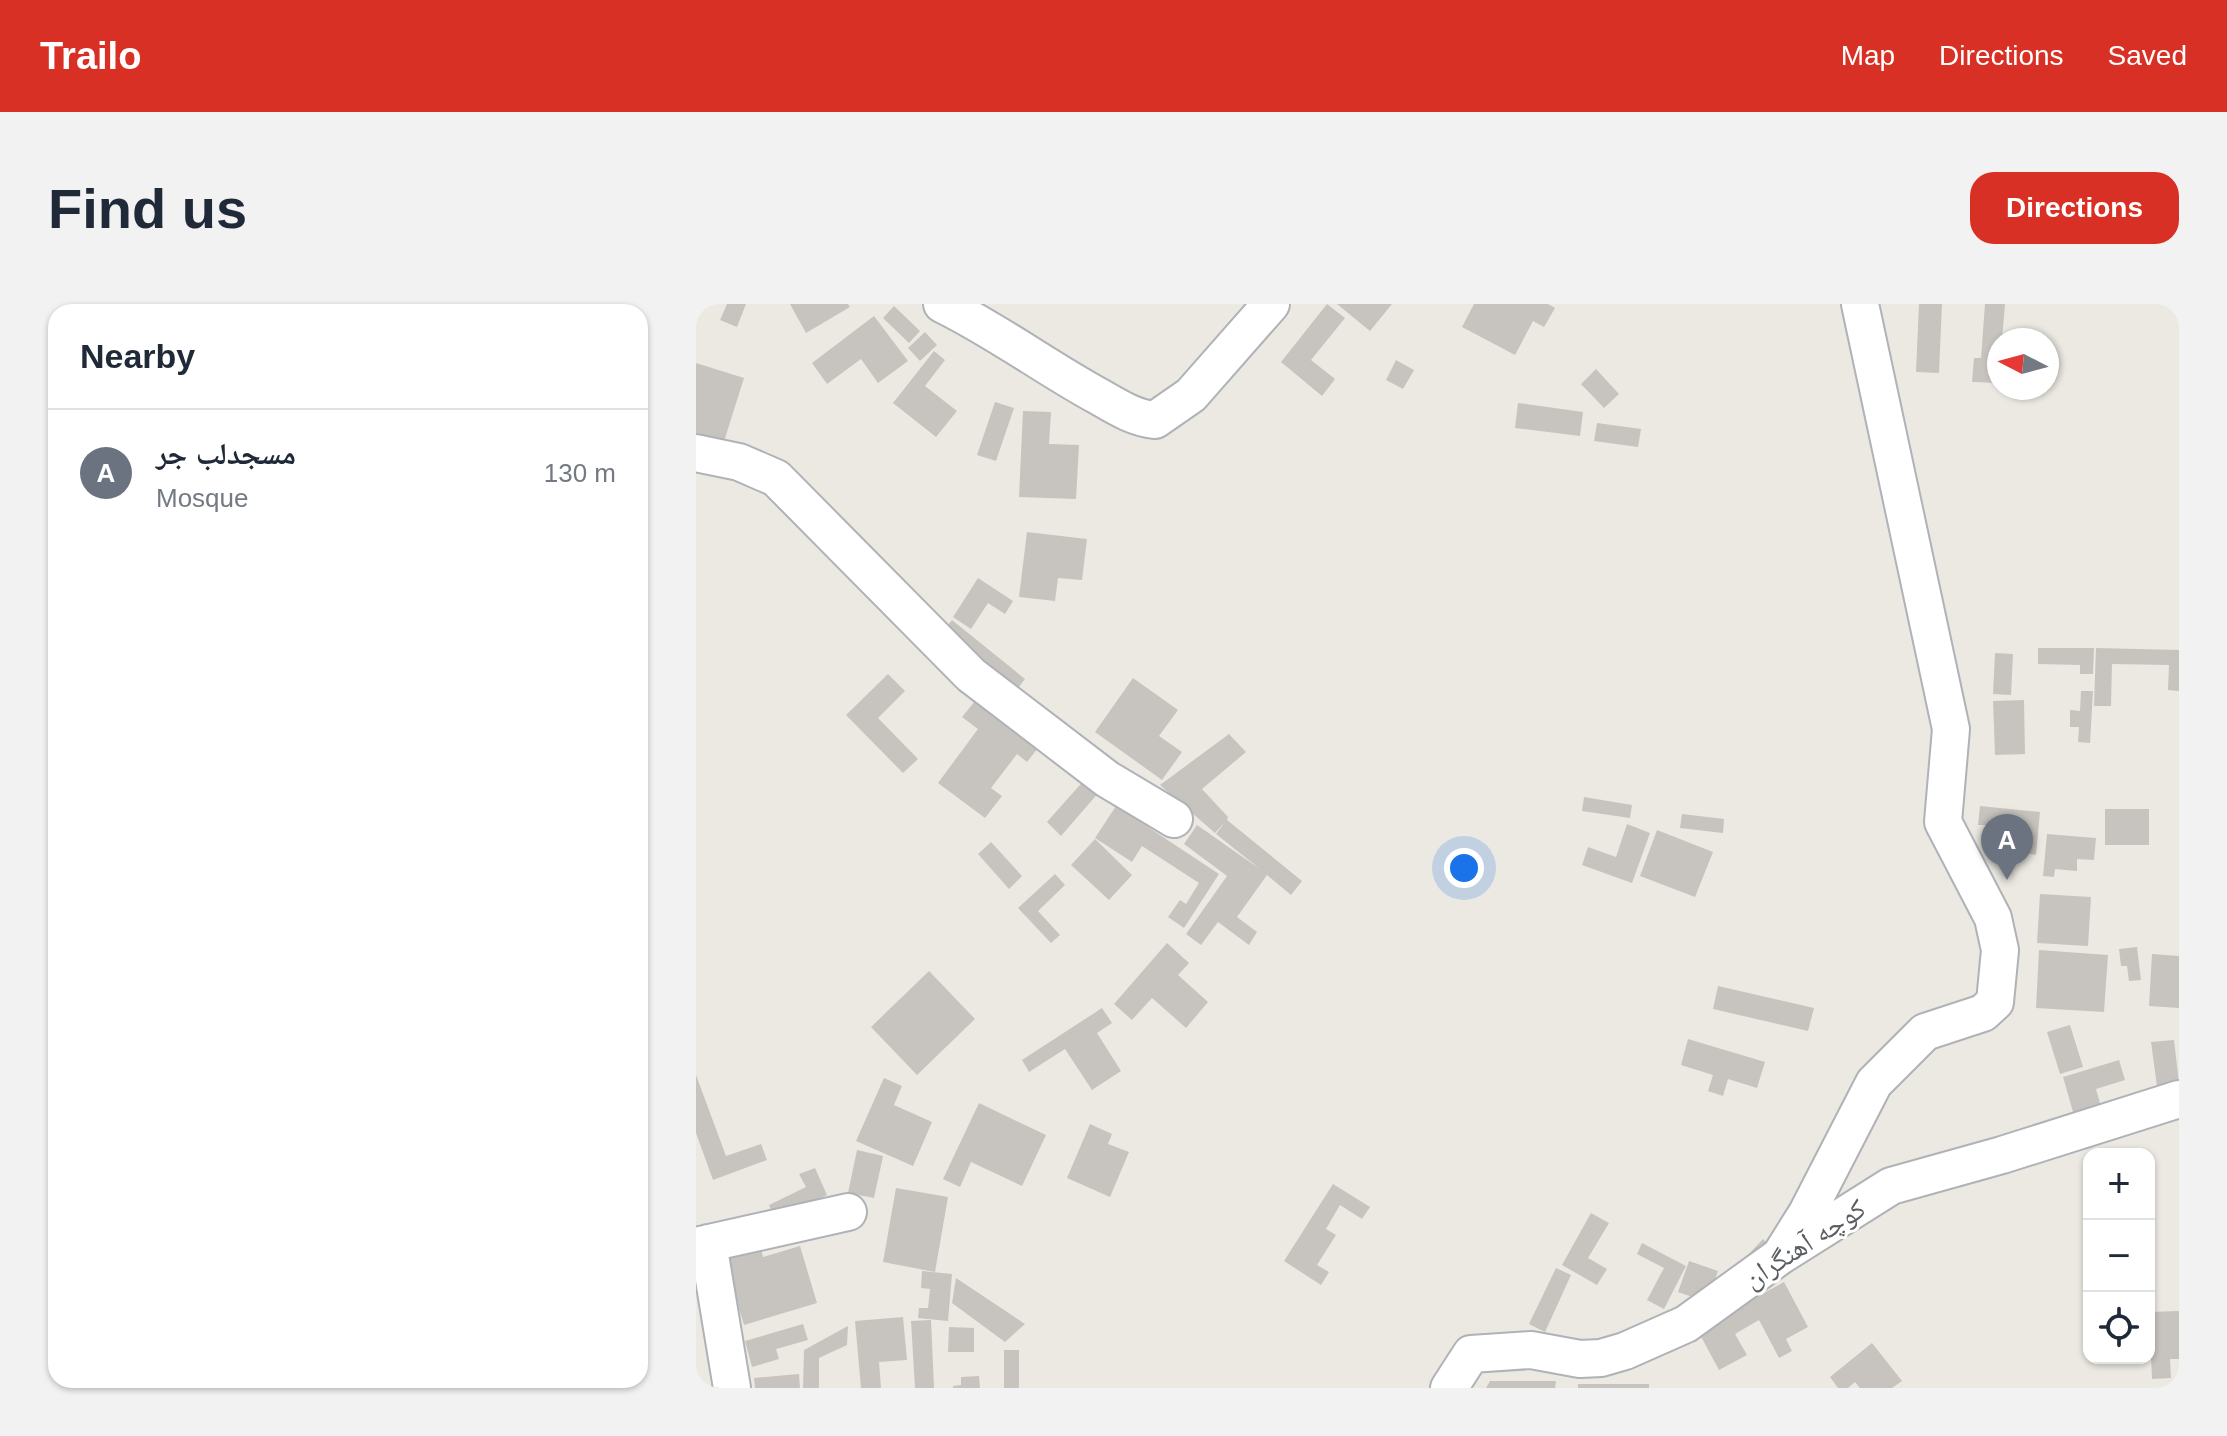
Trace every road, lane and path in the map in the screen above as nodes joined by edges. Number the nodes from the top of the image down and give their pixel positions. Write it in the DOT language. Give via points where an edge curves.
graph roads {
  1 [pos="942,304"];
  2 [pos="1271,304"];
  3 [pos="1860,304"];
  4 [pos="696,453"];
  5 [pos="1174,819"];
  6 [pos="2179,1099"];
  7 [pos="848,1212"];
  8 [pos="702,1244"];
  9 [pos="1780,1256"];
  10 [pos="732,1388"];
  11 [pos="1449,1388"];
  1 -- 2 [label="street" via="1126,412 1155,420 1191,395"];
  3 -- 9 [label="street" via="1951,729 1943,822 1993,918 2000,950 1995,1002 1983,1013 1925,1032 1874,1083"];
  4 -- 5 [label="street" via="739,462 776,478 971,675 1107,779"];
  6 -- 9 [label="street, کوچه آهنگران" via="1891,1186"];
  7 -- 8 [label="street"];
  8 -- 10 [label="street"];
  9 -- 11 [label="street, کوچه آهنگران" via="1686,1324 1625,1351 1580,1359 1531,1350 1471,1354"];
}
